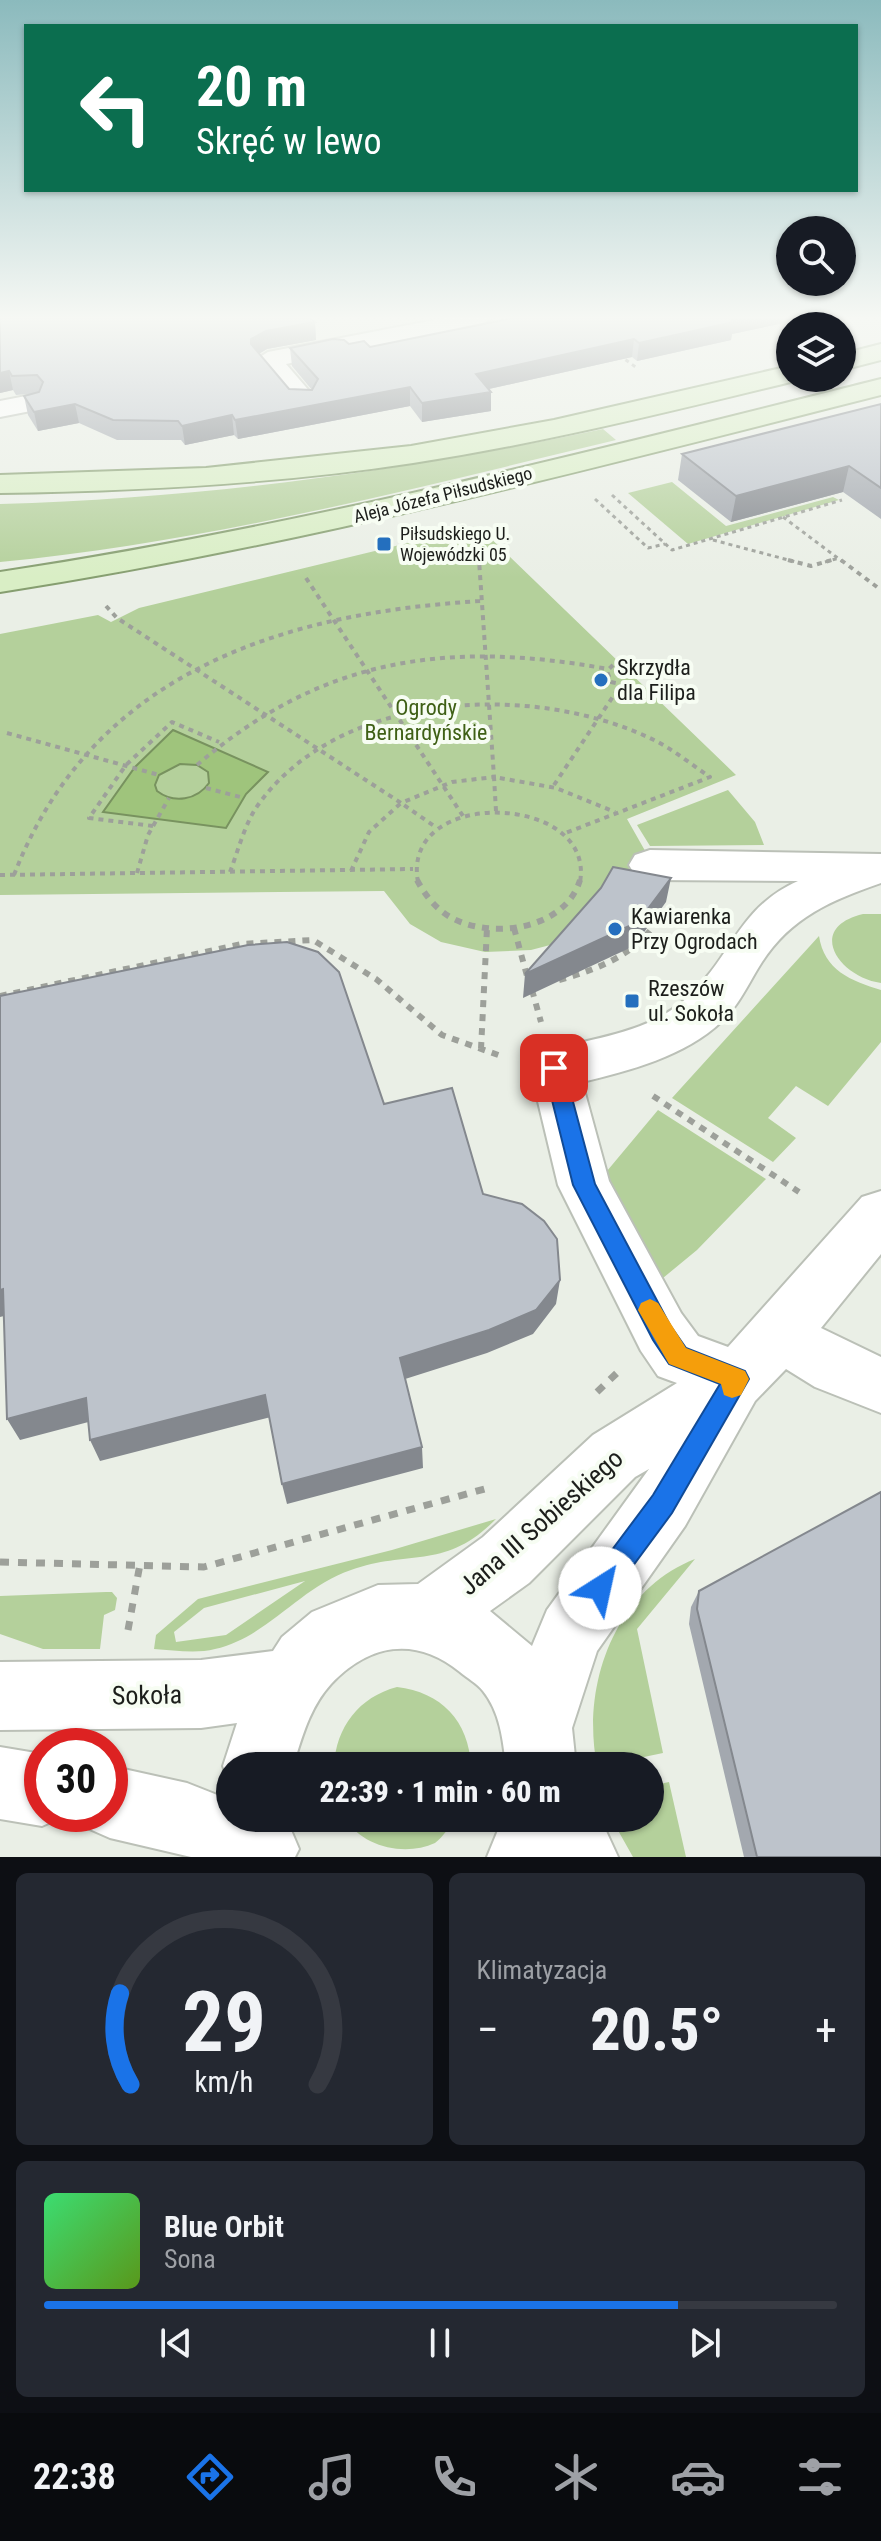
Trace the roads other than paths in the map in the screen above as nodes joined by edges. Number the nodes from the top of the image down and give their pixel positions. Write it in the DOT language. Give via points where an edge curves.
graph roads {
  1 [pos="22,405"];
  2 [pos="659,405"];
  3 [pos="809,405"];
  4 [pos="0,409"];
  5 [pos="0,484"];
  6 [pos="0,582"];
  7 [pos="650,865"];
  8 [pos="879,868"];
  9 [pos="881,1214"];
  10 [pos="780,1335"];
  11 [pos="737,1379"];
  12 [pos="881,1385"];
  13 [pos="428,1617"];
  14 [pos="293,1682"];
  15 [pos="0,1696"];
  16 [pos="539,1747"];
  17 [pos="262,1752"];
  18 [pos="0,1783"];
  19 [pos="24,1787"];
  20 [pos="128,1806"];
  21 [pos="534,1832"];
  22 [pos="568,1832"];
  23 [pos="262,1845"];
  24 [pos="524,1857"];
  25 [pos="581,1857"];
  1 -- 4 [label="street"];
  2 -- 5 [label="main road, Aleja Józefa Piłsudskiego" via="412,455 255,473"];
  3 -- 6 [label="main road, Aleja Józefa Piłsudskiego" via="286,532"];
  7 -- 8 [label="street"];
  8 -- 11 [label="street" via="787,906 764,928 716,998 674,1031 577,1065 584,1185 678,1356"];
  9 -- 10 [label="street, Jana III Sobieskiego"];
  10 -- 11 [label="street, Jana III Sobieskiego"];
  10 -- 12 [label="street" via="835,1367"];
  11 -- 13 [label="street, Jana III Sobieskiego" via="614,1456 506,1560"];
  11 -- 16 [label="street, Jana III Sobieskiego" via="663,1504 570,1633"];
  13 -- 14 [label="street" via="378,1618 336,1636 306,1661"];
  13 -- 16 [label="street" via="454,1625 507,1667"];
  14 -- 15 [label="street, Sokoła" via="201,1694"];
  14 -- 17 [label="street" via="277,1705"];
  18 -- 19 [label="street"];
  20 -- 23 [label="street"];
  21 -- 24 [label="street"];
  22 -- 25 [label="street"];
}
